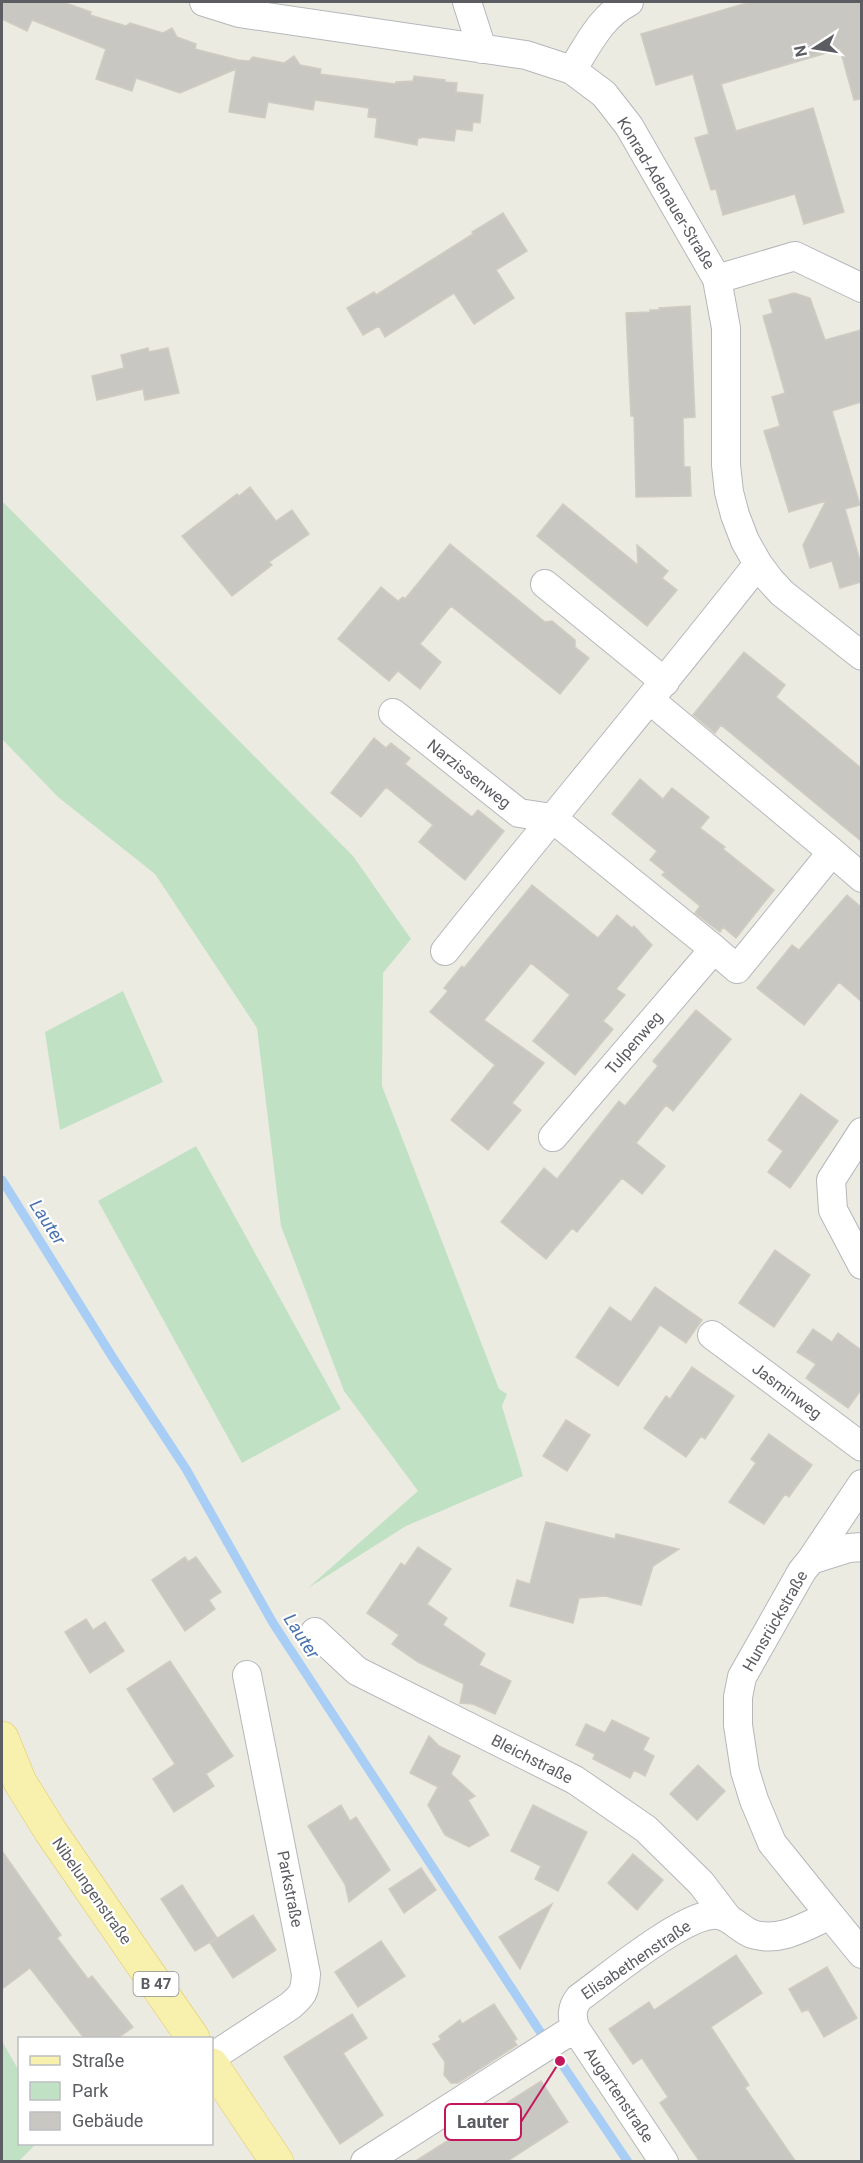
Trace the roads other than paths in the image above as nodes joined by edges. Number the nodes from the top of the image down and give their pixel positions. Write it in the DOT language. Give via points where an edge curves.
graph roads {
  1 [pos="204,2"];
  2 [pos="467,2"];
  3 [pos="629,2"];
  4 [pos="482,49"];
  5 [pos="572,70"];
  6 [pos="717,279"];
  7 [pos="861,288"];
  8 [pos="758,564"];
  9 [pos="545,584"];
  10 [pos="861,656"];
  11 [pos="658,691"];
  12 [pos="393,713"];
  13 [pos="552,818"];
  14 [pos="832,852"];
  15 [pos="861,878"];
  16 [pos="714,949"];
  17 [pos="445,951"];
  18 [pos="861,1132"];
  19 [pos="554,1137"];
  20 [pos="861,1265"];
  21 [pos="712,1335"];
  22 [pos="861,1447"];
  23 [pos="861,1484"];
  24 [pos="861,1548"];
  25 [pos="812,1560"];
  26 [pos="315,1632"];
  27 [pos="247,1675"];
  28 [pos="2,1738"];
  29 [pos="822,1905"];
  30 [pos="727,1917"];
  31 [pos="861,1954"];
  32 [pos="570,2032"];
  33 [pos="192,2037"];
  34 [pos="213,2056"];
  35 [pos="213,2066"];
  36 [pos="277,2162"];
  37 [pos="365,2162"];
  38 [pos="664,2162"];
  1 -- 4 [label="street, Konrad-Adenauer-Straße" via="239,13"];
  2 -- 4 [label="street"];
  3 -- 5 [label="street" via="602,22"];
  4 -- 5 [label="street, Konrad-Adenauer-Straße" via="526,55"];
  5 -- 6 [label="street, Konrad-Adenauer-Straße" via="604,94 629,126"];
  6 -- 7 [label="street" via="795,256"];
  6 -- 8 [label="street, Konrad-Adenauer-Straße" via="726,328 729,492 745,541"];
  8 -- 10 [label="street, Konrad-Adenauer-Straße" via="782,593"];
  8 -- 11 [label="street"];
  9 -- 11 [label="street"];
  11 -- 13 [label="street"];
  11 -- 14 [label="street"];
  12 -- 13 [label="street, Narzissenweg" via="519,813"];
  13 -- 16 [label="street"];
  13 -- 17 [label="street"];
  14 -- 15 [label="street"];
  14 -- 16 [label="street" via="736,969"];
  16 -- 19 [label="street, Tulpenweg"];
  18 -- 20 [label="street" via="831,1180 833,1210"];
  21 -- 22 [label="street, Jasminweg"];
  23 -- 25 [label="street"];
  24 -- 25 [label="street, Hunsrückstraße"];
  25 -- 29 [label="street, Hunsrückstraße" via="742,1677 738,1716 746,1771 772,1843"];
  26 -- 30 [label="street, Bleichstraße" via="357,1671 575,1780 638,1823 701,1883"];
  27 -- 34 [label="street, Parkstraße" via="306,1974 305,1990 290,2006"];
  28 -- 33 [label="main road, Nibelungenstraße / B 47" via="20,1782 51,1832"];
  29 -- 30 [label="street" via="792,1933 776,1937 751,1933"];
  29 -- 31 [label="street, Hunsrückstraße"];
  30 -- 32 [label="street, Elisabethenstraße" via="700,1918 676,1930 579,1998 574,2005"];
  32 -- 37 [label="street"];
  32 -- 38 [label="street, Augartenstraße"];
  35 -- 36 [label="main road"];
}
